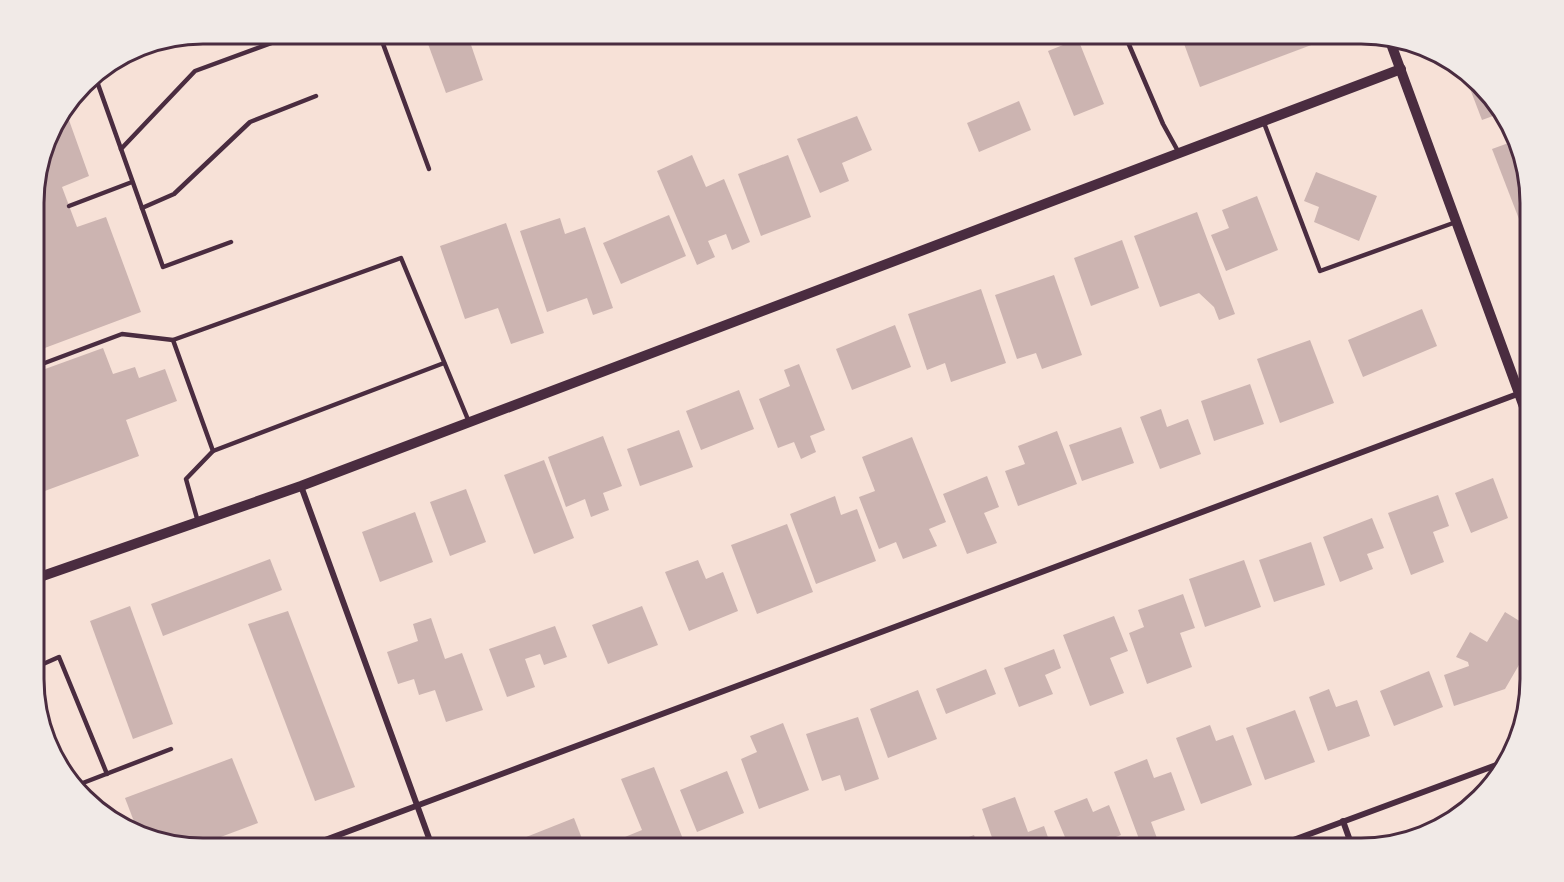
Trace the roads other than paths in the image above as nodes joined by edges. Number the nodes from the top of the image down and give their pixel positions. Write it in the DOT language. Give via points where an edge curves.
graph roads {
  1 [pos="269,44"];
  2 [pos="383,44"];
  3 [pos="1129,44"];
  4 [pos="1392,47"];
  5 [pos="1401,69"];
  6 [pos="98,83"];
  7 [pos="316,96"];
  8 [pos="1263,121"];
  9 [pos="121,149"];
  10 [pos="1180,153"];
  11 [pos="429,169"];
  12 [pos="132,182"];
  13 [pos="69,206"];
  14 [pos="142,208"];
  15 [pos="1456,222"];
  16 [pos="231,242"];
  17 [pos="173,340"];
  18 [pos="44,363"];
  19 [pos="444,363"];
  20 [pos="1519,394"];
  21 [pos="469,422"];
  22 [pos="213,451"];
  23 [pos="301,486"];
  24 [pos="198,522"];
  25 [pos="44,576"];
  26 [pos="44,664"];
  27 [pos="171,749"];
  28 [pos="1495,766"];
  29 [pos="107,774"];
  30 [pos="82,783"];
  31 [pos="417,806"];
  32 [pos="1343,821"];
  33 [pos="331,838"];
  34 [pos="429,838"];
  35 [pos="1298,838"];
  36 [pos="1349,838"];
  1 -- 9 [label="lane" via="195,71"];
  2 -- 11 [label="lane"];
  3 -- 10 [label="lane" via="1163,124"];
  4 -- 5 [label="street"];
  5 -- 8 [label="street"];
  5 -- 15 [label="street"];
  6 -- 9 [label="lane"];
  7 -- 14 [label="lane" via="250,122 174,194"];
  8 -- 10 [label="street"];
  8 -- 15 [label="lane" via="1320,271"];
  9 -- 12 [label="lane"];
  10 -- 21 [label="street"];
  12 -- 13 [label="lane"];
  12 -- 14 [label="lane"];
  14 -- 16 [label="lane" via="163,267"];
  15 -- 20 [label="street"];
  17 -- 18 [label="lane" via="122,334"];
  17 -- 19 [label="lane" via="401,258"];
  17 -- 22 [label="lane"];
  19 -- 21 [label="lane"];
  19 -- 22 [label="lane"];
  20 -- 31 [label="street"];
  21 -- 23 [label="street"];
  22 -- 24 [label="lane" via="186,479"];
  23 -- 24 [label="street"];
  23 -- 31 [label="street"];
  24 -- 25 [label="street"];
  26 -- 29 [label="lane" via="59,657"];
  27 -- 29 [label="lane"];
  28 -- 32 [label="street"];
  29 -- 30 [label="lane"];
  31 -- 33 [label="street"];
  31 -- 34 [label="street"];
  32 -- 35 [label="street"];
  32 -- 36 [label="street"];
}
